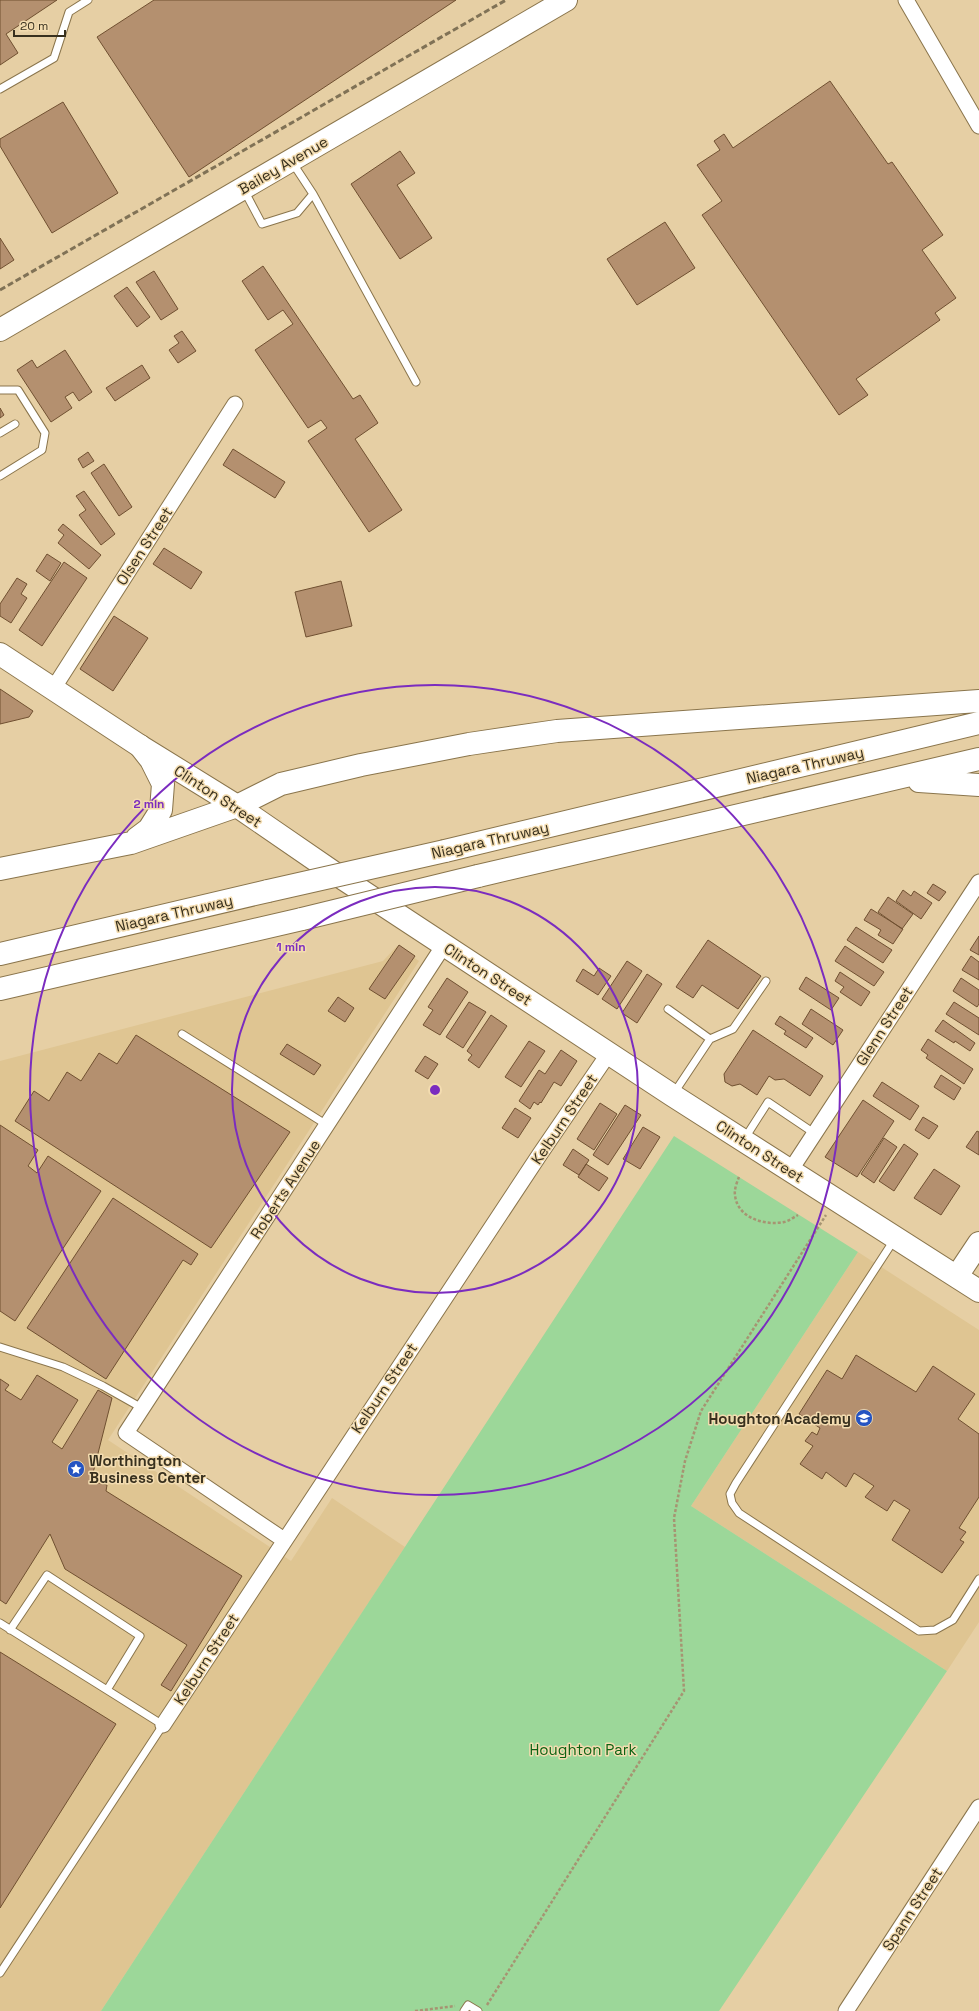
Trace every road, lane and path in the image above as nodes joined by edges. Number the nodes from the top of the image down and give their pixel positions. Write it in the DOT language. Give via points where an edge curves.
graph roads {
  1 [pos="88,0"];
  2 [pos="566,0"];
  3 [pos="906,0"];
  4 [pos="0,89"];
  5 [pos="979,126"];
  6 [pos="290,160"];
  7 [pos="243,188"];
  8 [pos="313,194"];
  9 [pos="0,330"];
  10 [pos="416,382"];
  11 [pos="0,390"];
  12 [pos="235,404"];
  13 [pos="15,424"];
  14 [pos="0,433"];
  15 [pos="0,476"];
  16 [pos="0,654"];
  17 [pos="53,689"];
  18 [pos="979,701"];
  19 [pos="979,724"];
  20 [pos="140,746"];
  21 [pos="979,759"];
  22 [pos="898,779"];
  23 [pos="979,785"];
  24 [pos="237,806"];
  25 [pos="132,842"];
  26 [pos="0,869"];
  27 [pos="979,882"];
  28 [pos="444,945"];
  29 [pos="0,954"];
  30 [pos="766,982"];
  31 [pos="0,989"];
  32 [pos="668,1009"];
  33 [pos="182,1034"];
  34 [pos="710,1039"];
  35 [pos="609,1053"];
  36 [pos="672,1095"];
  37 [pos="327,1125"];
  38 [pos="814,1133"];
  39 [pos="743,1141"];
  40 [pos="790,1171"];
  41 [pos="739,1177"];
  42 [pos="835,1200"];
  43 [pos="798,1215"];
  44 [pos="895,1238"];
  45 [pos="979,1243"];
  46 [pos="957,1276"];
  47 [pos="979,1291"];
  48 [pos="0,1347"];
  49 [pos="142,1408"];
  50 [pos="284,1540"];
  51 [pos="979,1579"];
  52 [pos="0,1623"];
  53 [pos="10,1630"];
  54 [pos="107,1690"];
  55 [pos="163,1725"];
  56 [pos="979,1807"];
  57 [pos="0,1973"];
  58 [pos="468,2005"];
  59 [pos="415,2011"];
  60 [pos="464,2011"];
  61 [pos="478,2011"];
  62 [pos="484,2011"];
  63 [pos="846,2011"];
  1 -- 4 [label="lane" via="69,12 54,58"];
  2 -- 6 [label="main road, Bailey Avenue"];
  3 -- 5 [label="street"];
  6 -- 7 [label="main road, Bailey Avenue"];
  6 -- 8 [label="lane"];
  7 -- 8 [label="lane" via="262,224 297,213"];
  7 -- 9 [label="main road, Bailey Avenue"];
  8 -- 10 [label="lane"];
  11 -- 15 [label="lane" via="18,390 45,433 42,450"];
  12 -- 17 [label="street, Olsen Street"];
  13 -- 14 [label="lane"];
  16 -- 17 [label="main road, Clinton Street"];
  17 -- 20 [label="main road, Clinton Street"];
  18 -- 24 [label="main road" via="557,731 469,744 361,765 281,784"];
  19 -- 29 [label="main road, Niagara Thruway, bridge"];
  20 -- 24 [label="main road, Clinton Street"];
  20 -- 25 [label="main road" via="151,760 163,784 161,810 150,829"];
  21 -- 22 [label="main road"];
  22 -- 23 [label="main road"];
  22 -- 31 [label="main road, bridge"];
  24 -- 25 [label="main road"];
  24 -- 28 [label="main road, Clinton Street"];
  25 -- 26 [label="main road"];
  27 -- 38 [label="street, Glenn Street"];
  28 -- 35 [label="main road, Clinton Street"];
  28 -- 37 [label="street, Roberts Avenue"];
  30 -- 34 [label="lane" via="733,1029"];
  32 -- 34 [label="lane"];
  33 -- 37 [label="lane"];
  34 -- 36 [label="lane"];
  35 -- 36 [label="main road, Clinton Street"];
  35 -- 50 [label="street, Kelburn Street"];
  36 -- 39 [label="main road, Clinton Street"];
  37 -- 49 [label="street, Roberts Avenue"];
  38 -- 39 [label="lane" via="768,1102"];
  38 -- 40 [label="street, Glenn Street"];
  39 -- 40 [label="main road, Clinton Street"];
  40 -- 42 [label="main road, Clinton Street"];
  41 -- 43 [label="path" via="734,1195 739,1209 749,1217 768,1223 785,1222"];
  42 -- 44 [label="main road, Clinton Street"];
  42 -- 62 [label="path" via="701,1411 687,1454 674,1518 684,1691"];
  44 -- 46 [label="main road, Clinton Street"];
  44 -- 51 [label="lane" via="736,1483 730,1494 732,1503 739,1513 919,1631 935,1630 952,1620"];
  45 -- 46 [label="main road"];
  46 -- 47 [label="main road, Clinton Street"];
  48 -- 49 [label="lane" via="63,1368 103,1386"];
  49 -- 50 [label="street, Roberts Avenue" via="126,1432"];
  50 -- 55 [label="street, Kelburn Street"];
  52 -- 53 [label="lane"];
  53 -- 54 [label="lane"];
  53 -- 54 [label="lane" via="47,1575 140,1636"];
  54 -- 55 [label="lane"];
  55 -- 57 [label="lane"];
  56 -- 63 [label="street, Spann Street"];
  58 -- 59 [label="path"];
  58 -- 60 [label="lane"];
  58 -- 61 [label="lane"];
}
